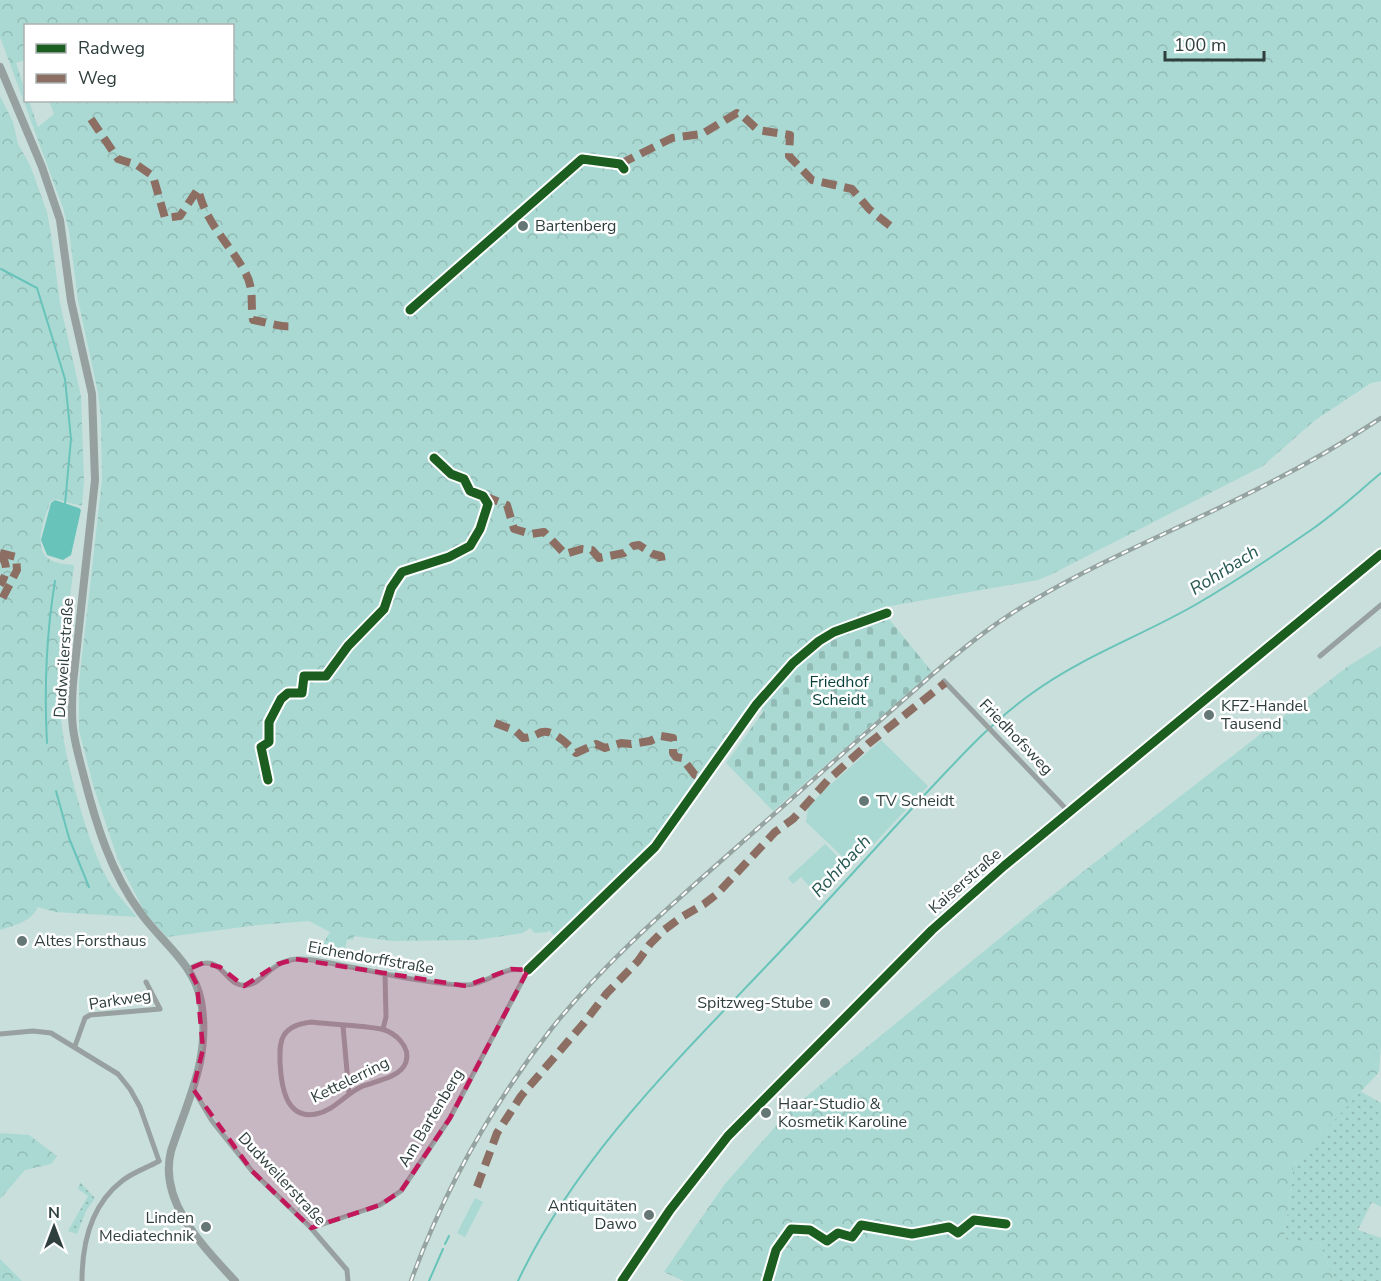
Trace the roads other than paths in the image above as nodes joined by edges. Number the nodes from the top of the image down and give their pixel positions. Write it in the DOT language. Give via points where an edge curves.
graph roads {
  1 [pos="0,67"];
  2 [pos="1381,554"];
  3 [pos="1381,606"];
  4 [pos="1320,656"];
  5 [pos="944,681"];
  6 [pos="1068,812"];
  7 [pos="189,969"];
  8 [pos="528,970"];
  9 [pos="385,973"];
  10 [pos="146,982"];
  11 [pos="344,1026"];
  12 [pos="383,1029"];
  13 [pos="0,1034"];
  14 [pos="75,1046"];
  15 [pos="193,1089"];
  16 [pos="349,1094"];
  17 [pos="159,1161"];
  18 [pos="168,1164"];
  19 [pos="311,1228"];
  20 [pos="82,1281"];
  21 [pos="236,1281"];
  22 [pos="348,1281"];
  23 [pos="621,1281"];
  1 -- 7 [label="street, Dudweilerstraße" via="38,154 57,210 71,301 92,394 95,480 73,683 76,749 97,823 120,879 152,928"];
  2 -- 6 [label="street, Kaiserstraße"];
  3 -- 4 [label="street"];
  5 -- 6 [label="street, Friedhofsweg"];
  6 -- 23 [label="street, Kaiserstraße" via="932,930 728,1136"];
  7 -- 9 [label="street, Eichendorffstraße" via="213,963 244,986 252,985 278,964 297,959"];
  7 -- 15 [label="street, Dudweilerstraße" via="203,1014 203,1049"];
  8 -- 9 [label="street, Eichendorffstraße" via="511,969 466,986"];
  8 -- 19 [label="street, Am Bartenberg" via="450,1118 401,1191 380,1205"];
  9 -- 12 [label="street, Kettelerring"];
  10 -- 14 [label="street, Parkweg" via="160,1009 90,1015 85,1018"];
  11 -- 12 [label="street, Kettelerring"];
  11 -- 16 [label="street"];
  11 -- 16 [label="street, Kettelerring" via="312,1022 292,1028 280,1048 280,1069 286,1100 301,1113 322,1112"];
  12 -- 16 [label="street, Kettelerring" via="402,1043 407,1052 405,1064 399,1072"];
  13 -- 14 [label="street" via="42,1031"];
  14 -- 17 [label="street" via="118,1074 130,1089"];
  15 -- 18 [label="street"];
  15 -- 19 [label="street, Dudweilerstraße" via="212,1121 252,1171"];
  17 -- 18 [label="street"];
  17 -- 20 [label="street" via="122,1181 101,1205 85,1244"];
  18 -- 21 [label="street" via="169,1185 176,1203 200,1240"];
  19 -- 22 [label="street, Dudweilerstraße" via="347,1270"];
}
